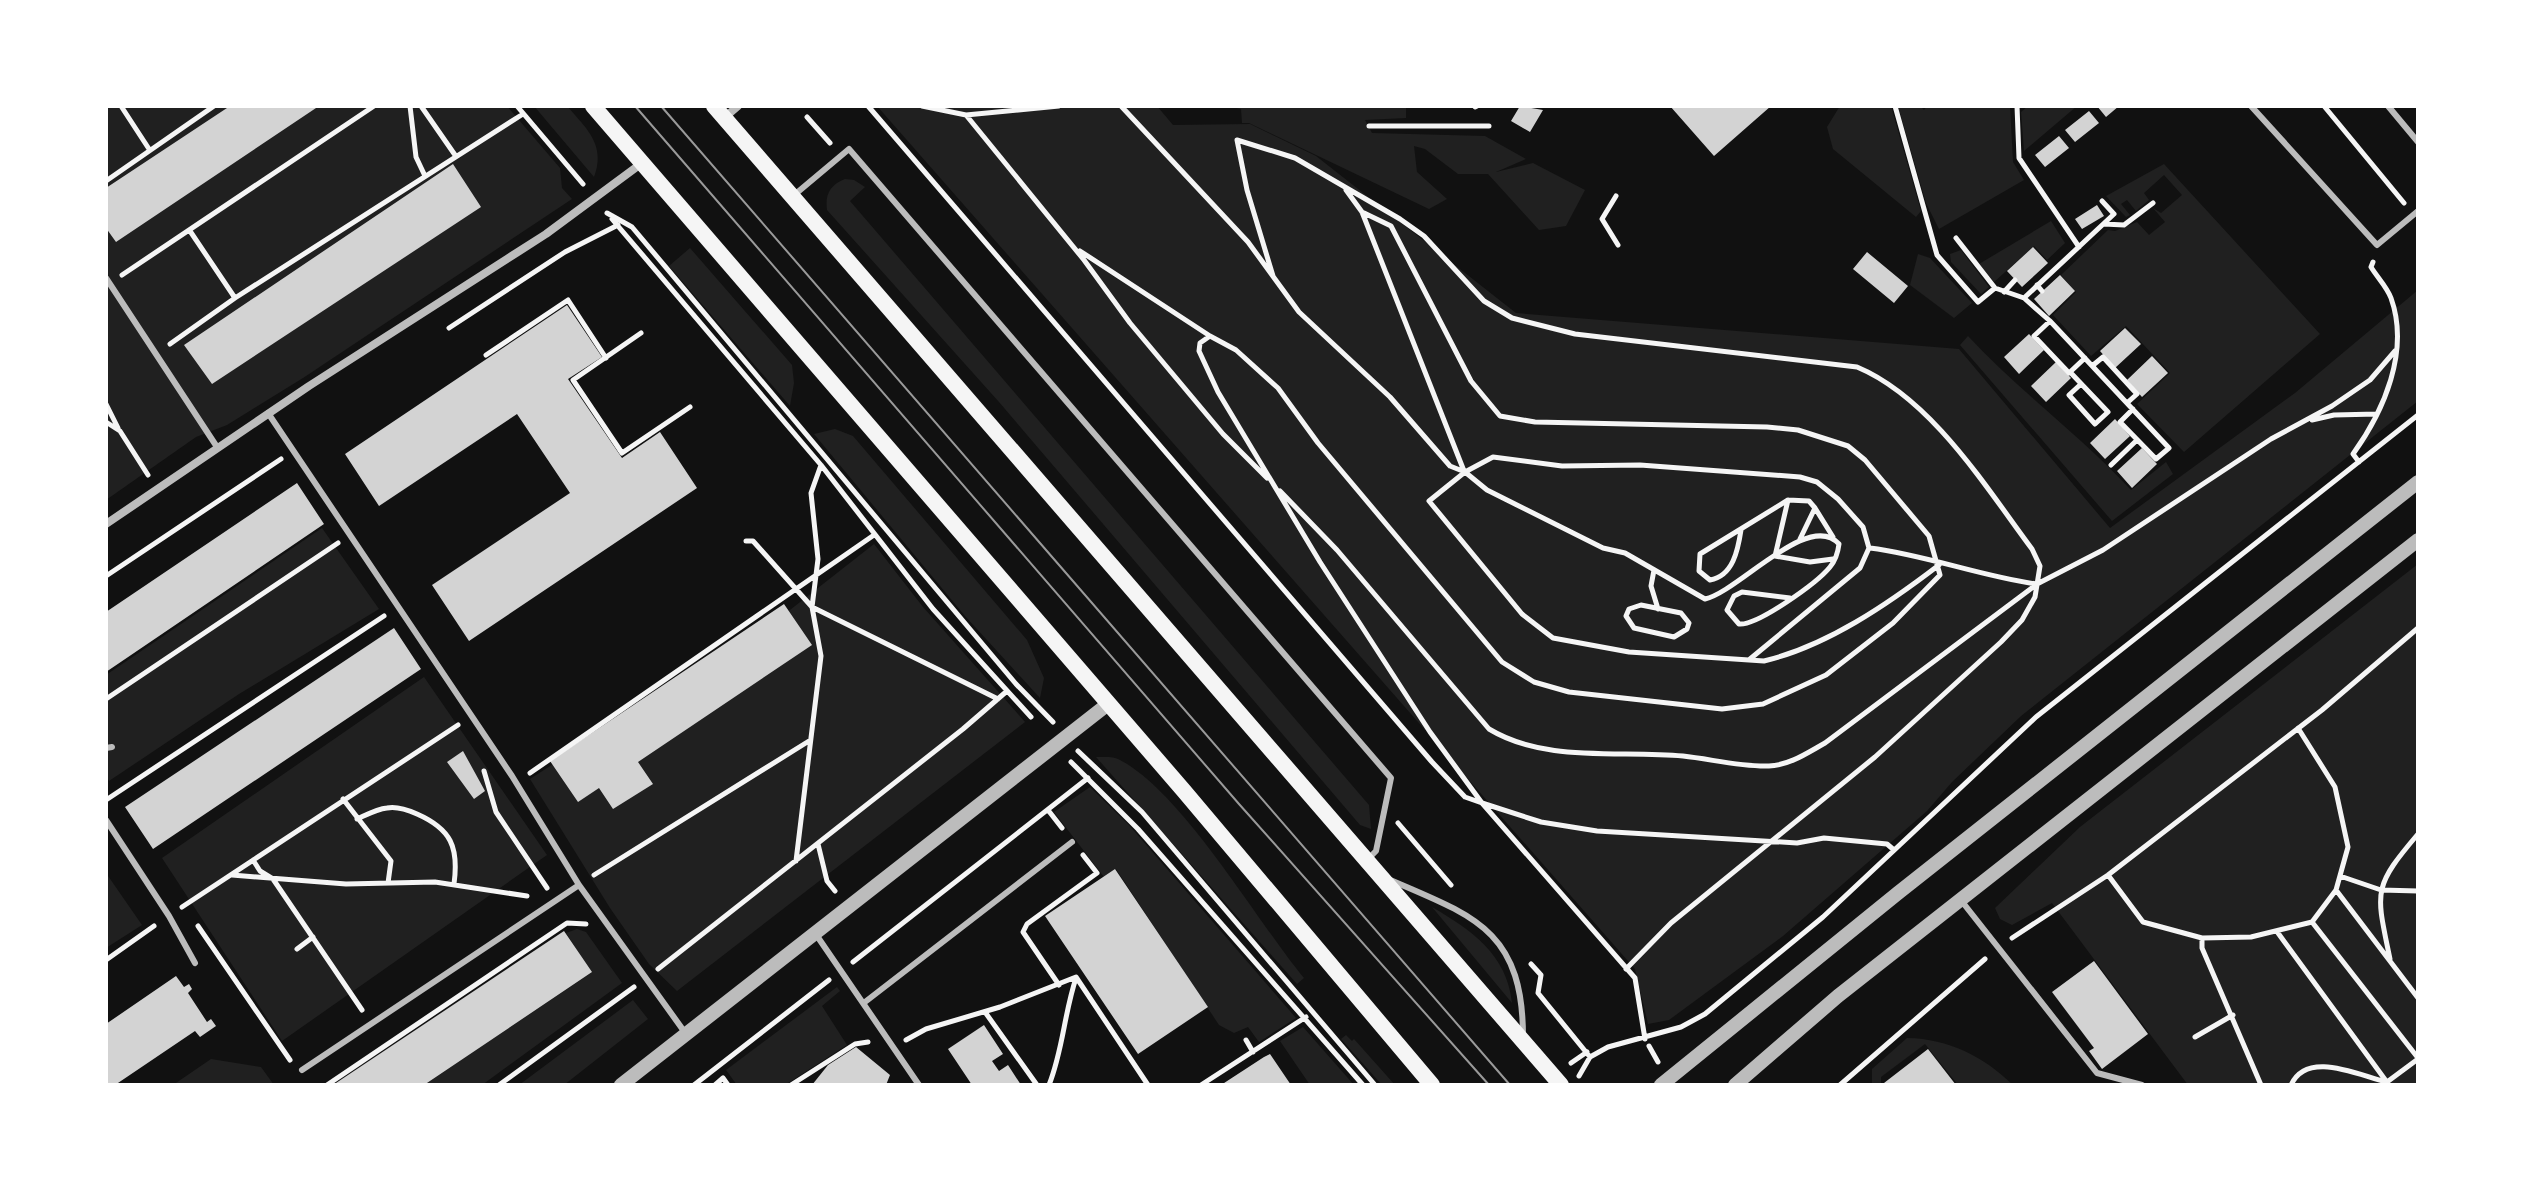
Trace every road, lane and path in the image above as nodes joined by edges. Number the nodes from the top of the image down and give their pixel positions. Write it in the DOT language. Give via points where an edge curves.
graph roads {
  1 [pos="121,106"];
  2 [pos="214,106"];
  3 [pos="374,106"];
  4 [pos="410,106"];
  5 [pos="421,106"];
  6 [pos="517,106"];
  7 [pos="593,106"];
  8 [pos="738,106"];
  9 [pos="868,106"];
  10 [pos="922,106"];
  11 [pos="1059,106"];
  12 [pos="1121,106"];
  13 [pos="1895,106"];
  14 [pos="2017,106"];
  15 [pos="2251,106"];
  16 [pos="2324,106"];
  17 [pos="2388,106"];
  18 [pos="719,112"];
  19 [pos="523,114"];
  20 [pos="966,115"];
  21 [pos="807,117"];
  22 [pos="1369,126"];
  23 [pos="1489,126"];
  24 [pos="2418,142"];
  25 [pos="149,149"];
  26 [pos="455,155"];
  27 [pos="841,156"];
  28 [pos="642,163"];
  29 [pos="425,176"];
  30 [pos="106,181"];
  31 [pos="1345,188"];
  32 [pos="586,189"];
  33 [pos="792,196"];
  34 [pos="1616,196"];
  35 [pos="2102,201"];
  36 [pos="2153,203"];
  37 [pos="1362,212"];
  38 [pos="2416,213"];
  39 [pos="2104,224"];
  40 [pos="618,225"];
  41 [pos="190,231"];
  42 [pos="1956,238"];
  43 [pos="1618,245"];
  44 [pos="2377,245"];
  45 [pos="1072,246"];
  46 [pos="2079,247"];
  47 [pos="1273,276"];
  48 [pos="2015,280"];
  49 [pos="108,281"];
  50 [pos="2037,285"];
  51 [pos="1995,288"];
  52 [pos="2042,291"];
  53 [pos="2004,292"];
  54 [pos="235,298"];
  55 [pos="2024,298"];
  56 [pos="2050,321"];
  57 [pos="449,328"];
  58 [pos="641,333"];
  59 [pos="1210,336"];
  60 [pos="2395,351"];
  61 [pos="178,354"];
  62 [pos="486,355"];
  63 [pos="606,358"];
  64 [pos="2085,358"];
  65 [pos="2092,366"];
  66 [pos="2070,372"];
  67 [pos="2081,384"];
  68 [pos="2127,403"];
  69 [pos="106,404"];
  70 [pos="690,407"];
  71 [pos="2133,409"];
  72 [pos="268,413"];
  73 [pos="2378,414"];
  74 [pos="2418,415"];
  75 [pos="106,422"];
  76 [pos="2302,422"];
  77 [pos="120,431"];
  78 [pos="2137,440"];
  79 [pos="217,447"];
  80 [pos="292,450"];
  81 [pos="2359,462"];
  82 [pos="821,465"];
  83 [pos="2111,465"];
  84 [pos="161,468"];
  85 [pos="1465,472"];
  86 [pos="2418,482"];
  87 [pos="1274,485"];
  88 [pos="1788,500"];
  89 [pos="1815,508"];
  90 [pos="106,524"];
  91 [pos="1741,530"];
  92 [pos="350,534"];
  93 [pos="874,535"];
  94 [pos="1833,538"];
  95 [pos="2418,540"];
  96 [pos="746,541"];
  97 [pos="1799,541"];
  98 [pos="1869,548"];
  99 [pos="1775,556"];
  100 [pos="1834,559"];
  101 [pos="1940,564"];
  102 [pos="1654,570"];
  103 [pos="106,576"];
  104 [pos="813,577"];
  105 [pos="1721,578"];
  106 [pos="2037,584"];
  107 [pos="1728,587"];
  108 [pos="798,590"];
  109 [pos="1734,596"];
  110 [pos="1790,598"];
  111 [pos="398,607"];
  112 [pos="812,607"];
  113 [pos="1658,609"];
  114 [pos="2418,628"];
  115 [pos="1750,659"];
  116 [pos="1007,691"];
  117 [pos="106,699"];
  118 [pos="998,699"];
  119 [pos="1108,704"];
  120 [pos="1031,717"];
  121 [pos="461,723"];
  122 [pos="2298,728"];
  123 [pos="1059,729"];
  124 [pos="810,740"];
  125 [pos="1083,756"];
  126 [pos="1071,762"];
  127 [pos="1088,778"];
  128 [pos="516,782"];
  129 [pos="106,799"];
  130 [pos="343,799"];
  131 [pos="1482,803"];
  132 [pos="1048,810"];
  133 [pos="115,811"];
  134 [pos="357,819"];
  135 [pos="106,820"];
  136 [pos="2418,834"];
  137 [pos="1775,840"];
  138 [pos="1072,842"];
  139 [pos="818,844"];
  140 [pos="1894,850"];
  141 [pos="253,860"];
  142 [pos="796,861"];
  143 [pos="1365,861"];
  144 [pos="1377,874"];
  145 [pos="230,875"];
  146 [pos="2108,875"];
  147 [pos="2340,876"];
  148 [pos="273,879"];
  149 [pos="388,883"];
  150 [pos="454,884"];
  151 [pos="579,885"];
  152 [pos="545,886"];
  153 [pos="2336,890"];
  154 [pos="2381,890"];
  155 [pos="2418,891"];
  156 [pos="175,894"];
  157 [pos="1960,899"];
  158 [pos="184,906"];
  159 [pos="847,907"];
  160 [pos="169,916"];
  161 [pos="2312,922"];
  162 [pos="593,926"];
  163 [pos="815,932"];
  164 [pos="2278,933"];
  165 [pos="313,937"];
  166 [pos="2202,938"];
  167 [pos="1999,947"];
  168 [pos="297,949"];
  169 [pos="2390,959"];
  170 [pos="106,960"];
  171 [pos="195,963"];
  172 [pos="1626,969"];
  173 [pos="842,970"];
  174 [pos="648,976"];
  175 [pos="629,977"];
  176 [pos="1076,977"];
  177 [pos="1059,985"];
  178 [pos="635,986"];
  179 [pos="2418,998"];
  180 [pos="865,1002"];
  181 [pos="985,1012"];
  182 [pos="2233,1015"];
  183 [pos="1306,1017"];
  184 [pos="370,1021"];
  185 [pos="686,1034"];
  186 [pos="2195,1037"];
  187 [pos="1645,1038"];
  188 [pos="889,1039"];
  189 [pos="1246,1040"];
  190 [pos="1523,1040"];
  191 [pos="1649,1046"];
  192 [pos="894,1048"];
  193 [pos="1253,1052"];
  194 [pos="1653,1056"];
  195 [pos="1590,1057"];
  196 [pos="2418,1059"];
  197 [pos="1569,1065"];
  198 [pos="298,1068"];
  199 [pos="1583,1072"];
  200 [pos="2388,1083"];
  201 [pos="327,1085"];
  202 [pos="499,1085"];
  203 [pos="621,1085"];
  204 [pos="694,1085"];
  205 [pos="715,1085"];
  206 [pos="728,1085"];
  207 [pos="791,1085"];
  208 [pos="919,1085"];
  209 [pos="1037,1085"];
  210 [pos="1049,1085"];
  211 [pos="1148,1085"];
  212 [pos="1201,1085"];
  213 [pos="1363,1085"];
  214 [pos="1375,1085"];
  215 [pos="1432,1085"];
  216 [pos="1561,1085"];
  217 [pos="1661,1085"];
  218 [pos="1735,1085"];
  219 [pos="1840,1085"];
  220 [pos="2142,1085"];
  221 [pos="2261,1085"];
  222 [pos="2291,1085"];
  1 -- 25 [label="path"];
  2 -- 25 [label="path"];
  3 -- 41 [label="path"];
  4 -- 29 [label="path" via="416,157"];
  5 -- 26 [label="path"];
  6 -- 19 [label="path"];
  7 -- 28 [label="main road"];
  8 -- 18 [label="street"];
  9 -- 131 [label="path" via="1432,762 1465,797"];
  10 -- 20 [label="path"];
  11 -- 20 [label="path"];
  12 -- 47 [label="path" via="1248,242"];
  13 -- 51 [label="path" via="1937,255 1978,302"];
  14 -- 46 [label="path" via="2019,158"];
  15 -- 44 [label="lane"];
  16 -- 38 [label="path"];
  17 -- 24 [label="lane"];
  18 -- 33 [label="main road"];
  19 -- 26 [label="path"];
  19 -- 32 [label="path"];
  20 -- 45 [label="path"];
  21 -- 27 [label="path"];
  22 -- 23 [label="path"];
  25 -- 30 [label="path"];
  26 -- 29 [label="path"];
  27 -- 33 [label="lane"];
  27 -- 143 [label="lane" via="849,149 1391,778 1376,851"];
  28 -- 72 [label="street" via="546,234"];
  28 -- 119 [label="main road"];
  29 -- 54 [label="path"];
  31 -- 37 [label="path"];
  31 -- 47 [label="path" via="1295,158 1237,140"];
  31 -- 106 [label="path" via="1424,236 1484,301 1512,318 1575,334 1823,361 1881,377 1934,422 2006,513 2040,566"];
  33 -- 143 [label="main road"];
  34 -- 43 [label="path" via="1602,219"];
  35 -- 39 [label="path" via="2114,214"];
  36 -- 39 [label="path" via="2124,225"];
  37 -- 85 [label="path"];
  37 -- 101 [label="path" via="1391,226 1471,381 1500,416 1535,422 1767,427 1798,430 1848,446 1929,536"];
  38 -- 44 [label="lane"];
  39 -- 46 [label="path"];
  40 -- 57 [label="path" via="565,252"];
  40 -- 82 [label="path"];
  40 -- 123 [label="path" via="607,213 632,227"];
  41 -- 49 [label="path"];
  41 -- 54 [label="path"];
  42 -- 51 [label="path"];
  44 -- 60 [label="path" via="2371,267 2390,295 2397,320"];
  45 -- 59 [label="path"];
  45 -- 87 [label="path" via="1223,434"];
  46 -- 50 [label="path"];
  47 -- 85 [label="path" via="1313,326 1390,397 1450,466"];
  48 -- 53 [label="path"];
  49 -- 79 [label="lane"];
  50 -- 52 [label="path"];
  50 -- 55 [label="path"];
  51 -- 53 [label="path"];
  53 -- 55 [label="path"];
  54 -- 61 [label="path" via="170,343"];
  55 -- 56 [label="path"];
  56 -- 64 [label="path"];
  56 -- 66 [label="path" via="2034,336"];
  58 -- 63 [label="path"];
  59 -- 87 [label="path" via="1200,343 1204,364"];
  59 -- 101 [label="path" via="1236,350 1278,388 1502,662 1550,688 1722,709 1763,704 1816,682 1893,623 1937,581"];
  60 -- 73 [label="path"];
  60 -- 76 [label="path" via="2370,380"];
  62 -- 63 [label="path" via="568,300"];
  63 -- 70 [label="path" via="573,380 622,453"];
  64 -- 65 [label="path"];
  64 -- 66 [label="path"];
  65 -- 68 [label="path"];
  65 -- 68 [label="path" via="2103,357 2137,394"];
  66 -- 67 [label="path"];
  67 -- 67 [label="path" via="2108,412 2095,424 2069,395"];
  68 -- 71 [label="path"];
  69 -- 77 [label="path"];
  71 -- 78 [label="path" via="2120,422"];
  71 -- 78 [label="path" via="2169,448 2156,459"];
  72 -- 79 [label="street"];
  72 -- 80 [label="lane"];
  73 -- 76 [label="path"];
  73 -- 81 [label="path" via="2353,454"];
  74 -- 81 [label="path"];
  75 -- 77 [label="path"];
  76 -- 106 [label="path" via="2103,550"];
  77 -- 84 [label="path" via="150,478"];
  78 -- 83 [label="path"];
  79 -- 90 [label="street"];
  80 -- 92 [label="lane"];
  80 -- 103 [label="path"];
  81 -- 140 [label="path" via="2036,717"];
  82 -- 93 [label="path"];
  82 -- 104 [label="path" via="811,493 818,559"];
  85 -- 98 [label="path" via="1493,457 1562,466 1640,465 1800,477 1817,482 1838,499 1863,527"];
  85 -- 102 [label="path" via="1487,490"];
  85 -- 115 [label="path" via="1429,501 1522,614 1553,638 1629,652"];
  86 -- 217 [label="street"];
  87 -- 106 [label="path" via="1337,550 1489,729 1521,746 1769,766 1790,763 1849,726"];
  87 -- 131 [label="path" via="1430,732"];
  88 -- 89 [label="path" via="1809,501"];
  88 -- 91 [label="path"];
  88 -- 99 [label="path"];
  89 -- 94 [label="path"];
  89 -- 97 [label="path"];
  91 -- 105 [label="path" via="1732,563"];
  91 -- 105 [label="path" via="1700,554 1697,562 1705,577"];
  92 -- 111 [label="lane"];
  92 -- 117 [label="path"];
  93 -- 104 [label="path"];
  93 -- 116 [label="path"];
  94 -- 97 [label="path" via="1825,534"];
  94 -- 100 [label="path" via="1839,544"];
  95 -- 157 [label="street"];
  96 -- 108 [label="path" via="753,541"];
  97 -- 99 [label="path"];
  98 -- 101 [label="path"];
  98 -- 115 [label="path" via="1860,568"];
  99 -- 100 [label="path" via="1810,562"];
  99 -- 107 [label="path"];
  100 -- 110 [label="path"];
  101 -- 106 [label="path"];
  101 -- 115 [label="path" via="1799,651 1764,661"];
  102 -- 107 [label="path" via="1705,599"];
  102 -- 113 [label="path" via="1651,586"];
  104 -- 108 [label="path"];
  104 -- 112 [label="path"];
  105 -- 107 [label="path"];
  106 -- 137 [label="path" via="2022,620 1981,663"];
  107 -- 109 [label="path"];
  108 -- 112 [label="path"];
  108 -- 128 [label="path"];
  109 -- 110 [label="path"];
  109 -- 110 [label="path" via="1728,615 1748,625"];
  111 -- 128 [label="lane"];
  111 -- 129 [label="path"];
  112 -- 118 [label="path"];
  112 -- 124 [label="path" via="821,656"];
  113 -- 113 [label="path" via="1634,606 1626,616 1634,628 1674,637 1687,629 1681,613"];
  114 -- 122 [label="path"];
  116 -- 118 [label="path"];
  116 -- 120 [label="path"];
  118 -- 139 [label="path"];
  119 -- 159 [label="street"];
  119 -- 215 [label="main road"];
  121 -- 130 [label="path"];
  122 -- 146 [label="path"];
  122 -- 147 [label="path" via="2329,775 2344,816 2348,847"];
  124 -- 142 [label="path"];
  124 -- 151 [label="path"];
  125 -- 214 [label="path" via="1142,812"];
  126 -- 127 [label="path"];
  127 -- 132 [label="path"];
  127 -- 183 [label="path"];
  128 -- 151 [label="lane"];
  129 -- 133 [label="path"];
  130 -- 134 [label="path"];
  130 -- 141 [label="path"];
  131 -- 137 [label="path" via="1541,822 1597,831"];
  131 -- 172 [label="path"];
  132 -- 138 [label="path"];
  132 -- 173 [label="path"];
  134 -- 149 [label="path" via="391,861"];
  134 -- 150 [label="path" via="388,808 407,810 442,827 453,848"];
  135 -- 160 [label="lane"];
  136 -- 154 [label="path" via="2386,872"];
  137 -- 140 [label="path" via="1824,838 1887,844"];
  137 -- 172 [label="path" via="1681,914"];
  138 -- 177 [label="path" via="1097,873 1023,932"];
  138 -- 180 [label="lane"];
  139 -- 142 [label="path"];
  139 -- 159 [label="path" via="827,881"];
  140 -- 187 [label="path" via="1788,948 1705,1014"];
  141 -- 145 [label="path"];
  141 -- 148 [label="path"];
  142 -- 174 [label="path"];
  143 -- 144 [label="main road"];
  144 -- 190 [label="main road"];
  144 -- 190 [label="lane" via="1471,915 1495,941 1515,969"];
  145 -- 148 [label="path"];
  145 -- 158 [label="path"];
  146 -- 166 [label="path" via="2143,922"];
  146 -- 167 [label="path"];
  147 -- 153 [label="path"];
  147 -- 154 [label="path"];
  148 -- 149 [label="path"];
  148 -- 165 [label="path"];
  149 -- 150 [label="path"];
  150 -- 152 [label="path" via="525,898"];
  151 -- 174 [label="lane"];
  151 -- 184 [label="lane"];
  153 -- 161 [label="path"];
  153 -- 169 [label="path"];
  154 -- 155 [label="path"];
  154 -- 169 [label="path" via="2379,908"];
  156 -- 158 [label="path"];
  157 -- 167 [label="lane"];
  157 -- 218 [label="street"];
  158 -- 160 [label="path"];
  158 -- 198 [label="path"];
  159 -- 163 [label="street"];
  160 -- 170 [label="path"];
  160 -- 171 [label="lane"];
  161 -- 164 [label="path"];
  161 -- 196 [label="path"];
  162 -- 201 [label="path" via="567,923"];
  163 -- 173 [label="lane"];
  163 -- 185 [label="street"];
  164 -- 166 [label="path"];
  164 -- 200 [label="path"];
  165 -- 168 [label="path"];
  165 -- 184 [label="path"];
  166 -- 182 [label="path"];
  167 -- 219 [label="path"];
  167 -- 220 [label="lane" via="2097,1073"];
  169 -- 179 [label="path"];
  172 -- 187 [label="path" via="1635,978"];
  173 -- 180 [label="lane"];
  173 -- 204 [label="path"];
  174 -- 178 [label="path"];
  174 -- 185 [label="lane"];
  175 -- 178 [label="path"];
  176 -- 177 [label="path"];
  176 -- 210 [label="path"];
  176 -- 211 [label="path"];
  177 -- 181 [label="path"];
  178 -- 202 [label="path"];
  180 -- 188 [label="lane"];
  181 -- 192 [label="path" via="926,1029"];
  181 -- 209 [label="path"];
  182 -- 186 [label="path"];
  182 -- 221 [label="path"];
  183 -- 193 [label="path"];
  183 -- 213 [label="path"];
  184 -- 198 [label="lane"];
  185 -- 203 [label="street"];
  187 -- 195 [label="path"];
  188 -- 192 [label="lane"];
  188 -- 207 [label="path" via="855,1044"];
  189 -- 193 [label="path"];
  190 -- 216 [label="main road"];
  191 -- 194 [label="path"];
  192 -- 208 [label="lane"];
  193 -- 212 [label="path"];
  195 -- 197 [label="path" via="1587,1052"];
  195 -- 199 [label="path"];
  196 -- 200 [label="path"];
  200 -- 222 [label="path" via="2320,1066 2307,1069"];
  205 -- 206 [label="path" via="723,1078"];
}
